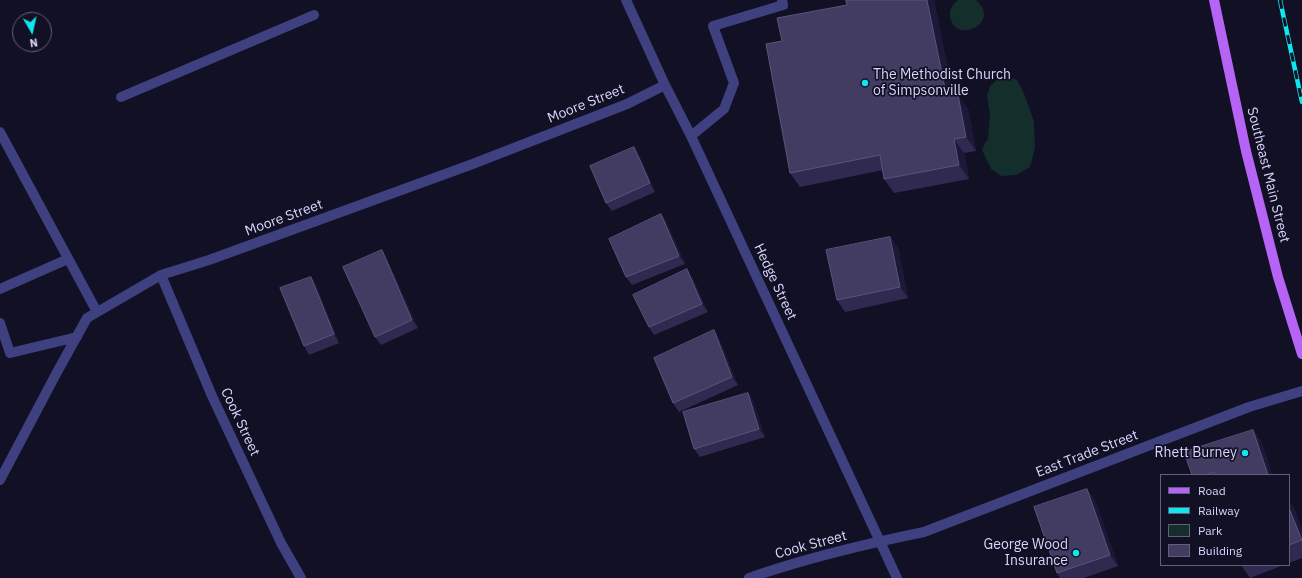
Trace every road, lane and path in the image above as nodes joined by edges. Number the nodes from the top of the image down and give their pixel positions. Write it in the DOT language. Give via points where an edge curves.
graph roads {
  1 [pos="626,0"];
  2 [pos="782,0"];
  3 [pos="1214,0"];
  4 [pos="314,15"];
  5 [pos="665,85"];
  6 [pos="121,97"];
  7 [pos="0,132"];
  8 [pos="691,136"];
  9 [pos="68,258"];
  10 [pos="160,275"];
  11 [pos="0,289"];
  12 [pos="97,312"];
  13 [pos="0,324"];
  14 [pos="77,337"];
  15 [pos="1302,354"];
  16 [pos="1302,391"];
  17 [pos="0,480"];
  18 [pos="880,541"];
  19 [pos="301,578"];
  20 [pos="749,578"];
  21 [pos="897,578"];
  1 -- 5 [label="street, Hedge Street"];
  2 -- 8 [label="street" via="783,4 713,26 734,83 724,109"];
  3 -- 15 [label="main road, Southeast Main Street" via="1246,151 1278,277"];
  4 -- 6 [label="street"];
  5 -- 8 [label="street, Hedge Street"];
  5 -- 10 [label="street, Moore Street" via="627,104 470,165 209,260"];
  7 -- 9 [label="street"];
  8 -- 18 [label="street, Hedge Street"];
  9 -- 11 [label="street"];
  9 -- 12 [label="street"];
  10 -- 12 [label="street, Moore Street"];
  10 -- 19 [label="street, Cook Street" via="212,396 281,543"];
  12 -- 14 [label="street, Moore Street" via="87,318"];
  13 -- 14 [label="street" via="10,353"];
  14 -- 17 [label="street, Moore Street"];
  16 -- 18 [label="street, East Trade Street" via="1248,407 924,532"];
  18 -- 20 [label="street, Cook Street"];
  18 -- 21 [label="street, Hedge Street"];
}
